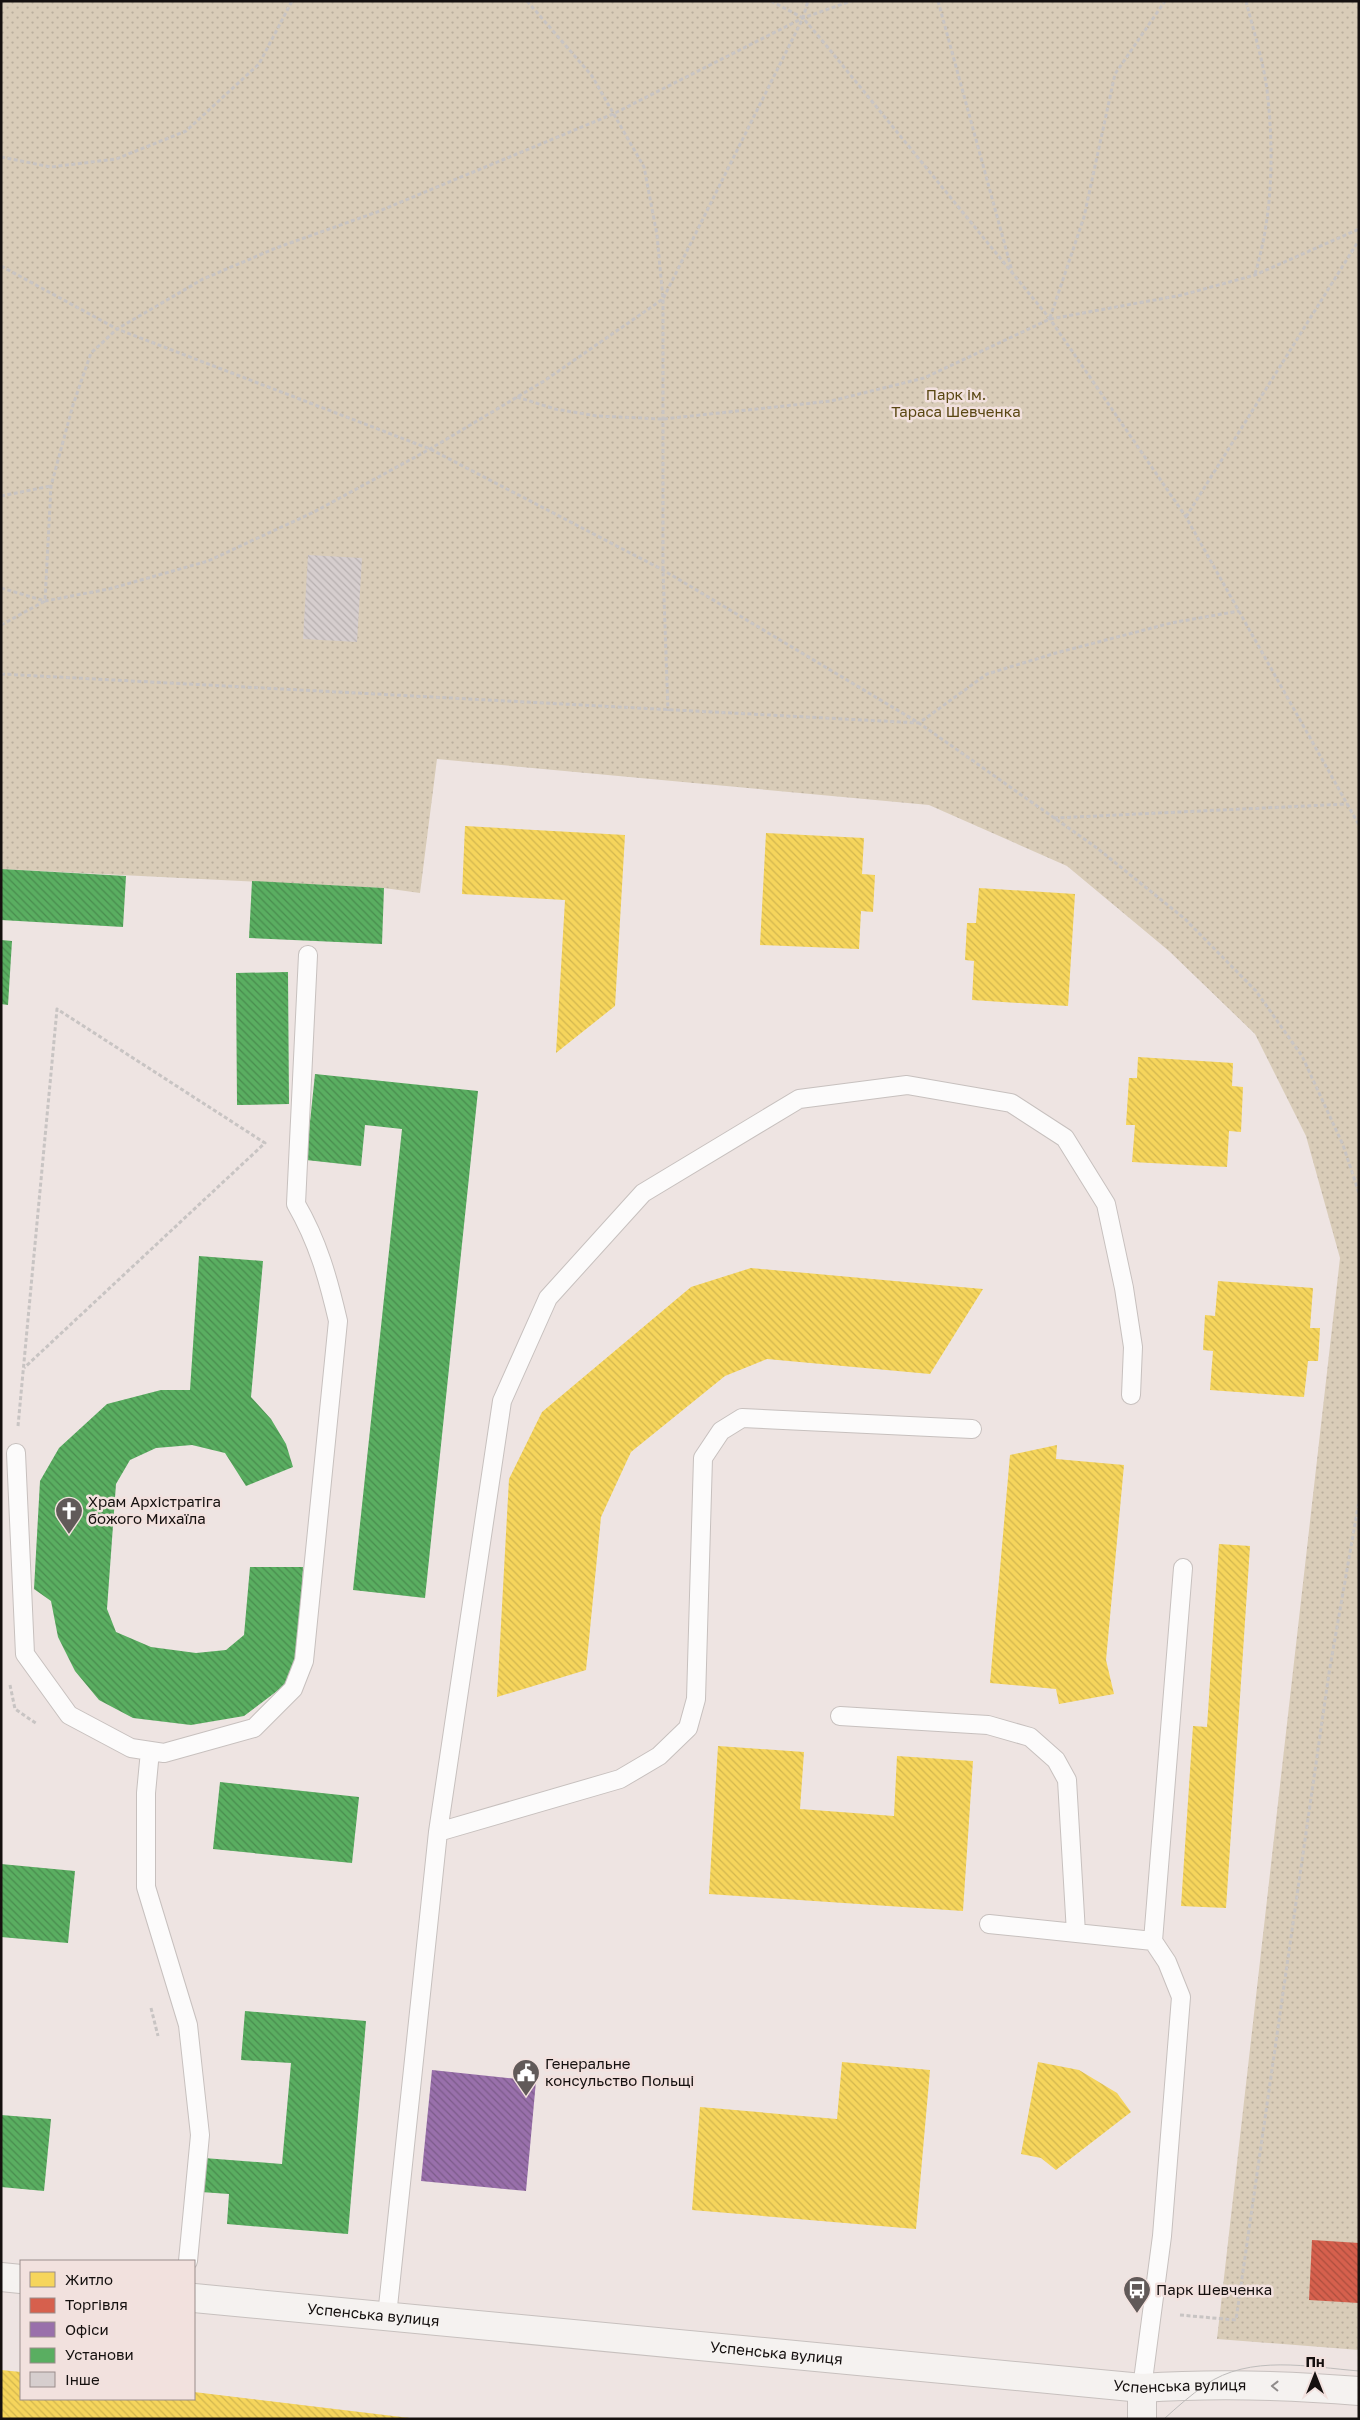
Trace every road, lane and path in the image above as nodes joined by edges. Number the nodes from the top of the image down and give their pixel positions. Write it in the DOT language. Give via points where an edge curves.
graph roads {
  1 [pos="292,1"];
  2 [pos="527,1"];
  3 [pos="772,1"];
  4 [pos="808,1"];
  5 [pos="851,1"];
  6 [pos="938,1"];
  7 [pos="1166,1"];
  8 [pos="1246,1"];
  9 [pos="803,18"];
  10 [pos="613,114"];
  11 [pos="1,156"];
  12 [pos="1359,230"];
  13 [pos="1359,240"];
  14 [pos="1,266"];
  15 [pos="1012,273"];
  16 [pos="1255,274"];
  17 [pos="664,299"];
  18 [pos="1050,319"];
  19 [pos="117,329"];
  20 [pos="517,397"];
  21 [pos="664,419"];
  22 [pos="430,449"];
  23 [pos="51,486"];
  24 [pos="1,496"];
  25 [pos="1186,517"];
  26 [pos="664,570"];
  27 [pos="1,588"];
  28 [pos="45,600"];
  29 [pos="1239,611"];
  30 [pos="1,625"];
  31 [pos="1,674"];
  32 [pos="668,711"];
  33 [pos="919,723"];
  34 [pos="1347,804"];
  35 [pos="1054,818"];
  36 [pos="1359,825"];
  37 [pos="308,955"];
  38 [pos="1359,1192"];
  39 [pos="24,1368"];
  40 [pos="1132,1395"];
  41 [pos="972,1429"];
  42 [pos="16,1453"];
  43 [pos="1359,1501"];
  44 [pos="1183,1568"];
  45 [pos="840,1716"];
  46 [pos="150,1751"];
  47 [pos="438,1832"];
  48 [pos="989,1924"];
  49 [pos="1076,1933"];
  50 [pos="1152,1941"];
  51 [pos="188,2260"];
  52 [pos="1,2277"];
  53 [pos="20,2279"];
  54 [pos="195,2298"];
  55 [pos="1153,2312"];
  56 [pos="387,2316"];
  57 [pos="1142,2388"];
  58 [pos="1359,2391"];
  59 [pos="1142,2419"];
  1 -- 11 [label="path" via="259,64 186,131 116,159 51,167"];
  2 -- 10 [label="path" via="592,76"];
  3 -- 9 [label="path"];
  4 -- 9 [label="path"];
  5 -- 9 [label="path"];
  6 -- 15 [label="path"];
  7 -- 18 [label="path" via="1115,74 1084,217"];
  8 -- 16 [label="path" via="1268,97 1272,156 1265,236"];
  9 -- 10 [label="path"];
  9 -- 15 [label="path"];
  9 -- 17 [label="path"];
  10 -- 17 [label="path" via="644,166 657,235"];
  10 -- 19 [label="path" via="377,212 276,248 203,279"];
  12 -- 16 [label="path"];
  13 -- 25 [label="path"];
  14 -- 19 [label="path"];
  15 -- 18 [label="path"];
  16 -- 18 [label="path" via="1182,295"];
  17 -- 20 [label="path"];
  17 -- 21 [label="path"];
  18 -- 21 [label="path" via="924,378 831,401"];
  18 -- 25 [label="path"];
  19 -- 22 [label="path"];
  19 -- 23 [label="path" via="91,353"];
  20 -- 21 [label="path" via="555,409 597,416"];
  20 -- 22 [label="path"];
  21 -- 26 [label="path"];
  22 -- 26 [label="path"];
  22 -- 28 [label="path" via="314,512 208,561 109,589"];
  23 -- 24 [label="path"];
  23 -- 28 [label="path"];
  25 -- 29 [label="path"];
  26 -- 32 [label="path"];
  26 -- 33 [label="path"];
  27 -- 28 [label="path"];
  28 -- 30 [label="path"];
  29 -- 33 [label="path" via="1171,623 987,674"];
  29 -- 34 [label="path"];
  31 -- 32 [label="path"];
  32 -- 33 [label="path"];
  33 -- 35 [label="path"];
  34 -- 35 [label="path"];
  34 -- 36 [label="path"];
  35 -- 38 [label="path" via="1185,919 1256,991 1302,1056 1343,1144"];
  37 -- 46 [label="lane" via="296,1204 312,1232 338,1321 304,1660 293,1689 254,1728 164,1753"];
  39 -- 39 [label="path" via="265,1143 57,1008 26,1349"];
  40 -- 47 [label="lane" via="1133,1347 1106,1204 1065,1138 1011,1103 907,1085 799,1099 643,1194 548,1298 502,1401"];
  41 -- 47 [label="lane" via="742,1418 721,1430 703,1458 696,1699 688,1728 659,1756 620,1779"];
  42 -- 46 [label="lane" via="25,1654 69,1715 131,1748"];
  43 -- 55 [label="path" via="1327,1682 1236,2320"];
  44 -- 50 [label="lane"];
  45 -- 49 [label="lane" via="988,1725 1030,1738 1056,1760 1067,1780"];
  46 -- 51 [label="lane" via="146,1793 146,1887 188,2025 200,2135"];
  47 -- 56 [label="lane"];
  48 -- 49 [label="lane"];
  49 -- 50 [label="lane"];
  50 -- 55 [label="lane" via="1167,1962 1181,1997"];
  52 -- 53 [label="street"];
  54 -- 56 [label="street, Успенська вулиця"];
  55 -- 57 [label="lane"];
  56 -- 57 [label="street, Успенська вулиця"];
  58 -- 57 [label="street, Успенська вулиця, one-way" via="1305,2386 1206,2384"];
  57 -- 59 [label="street"];
}
